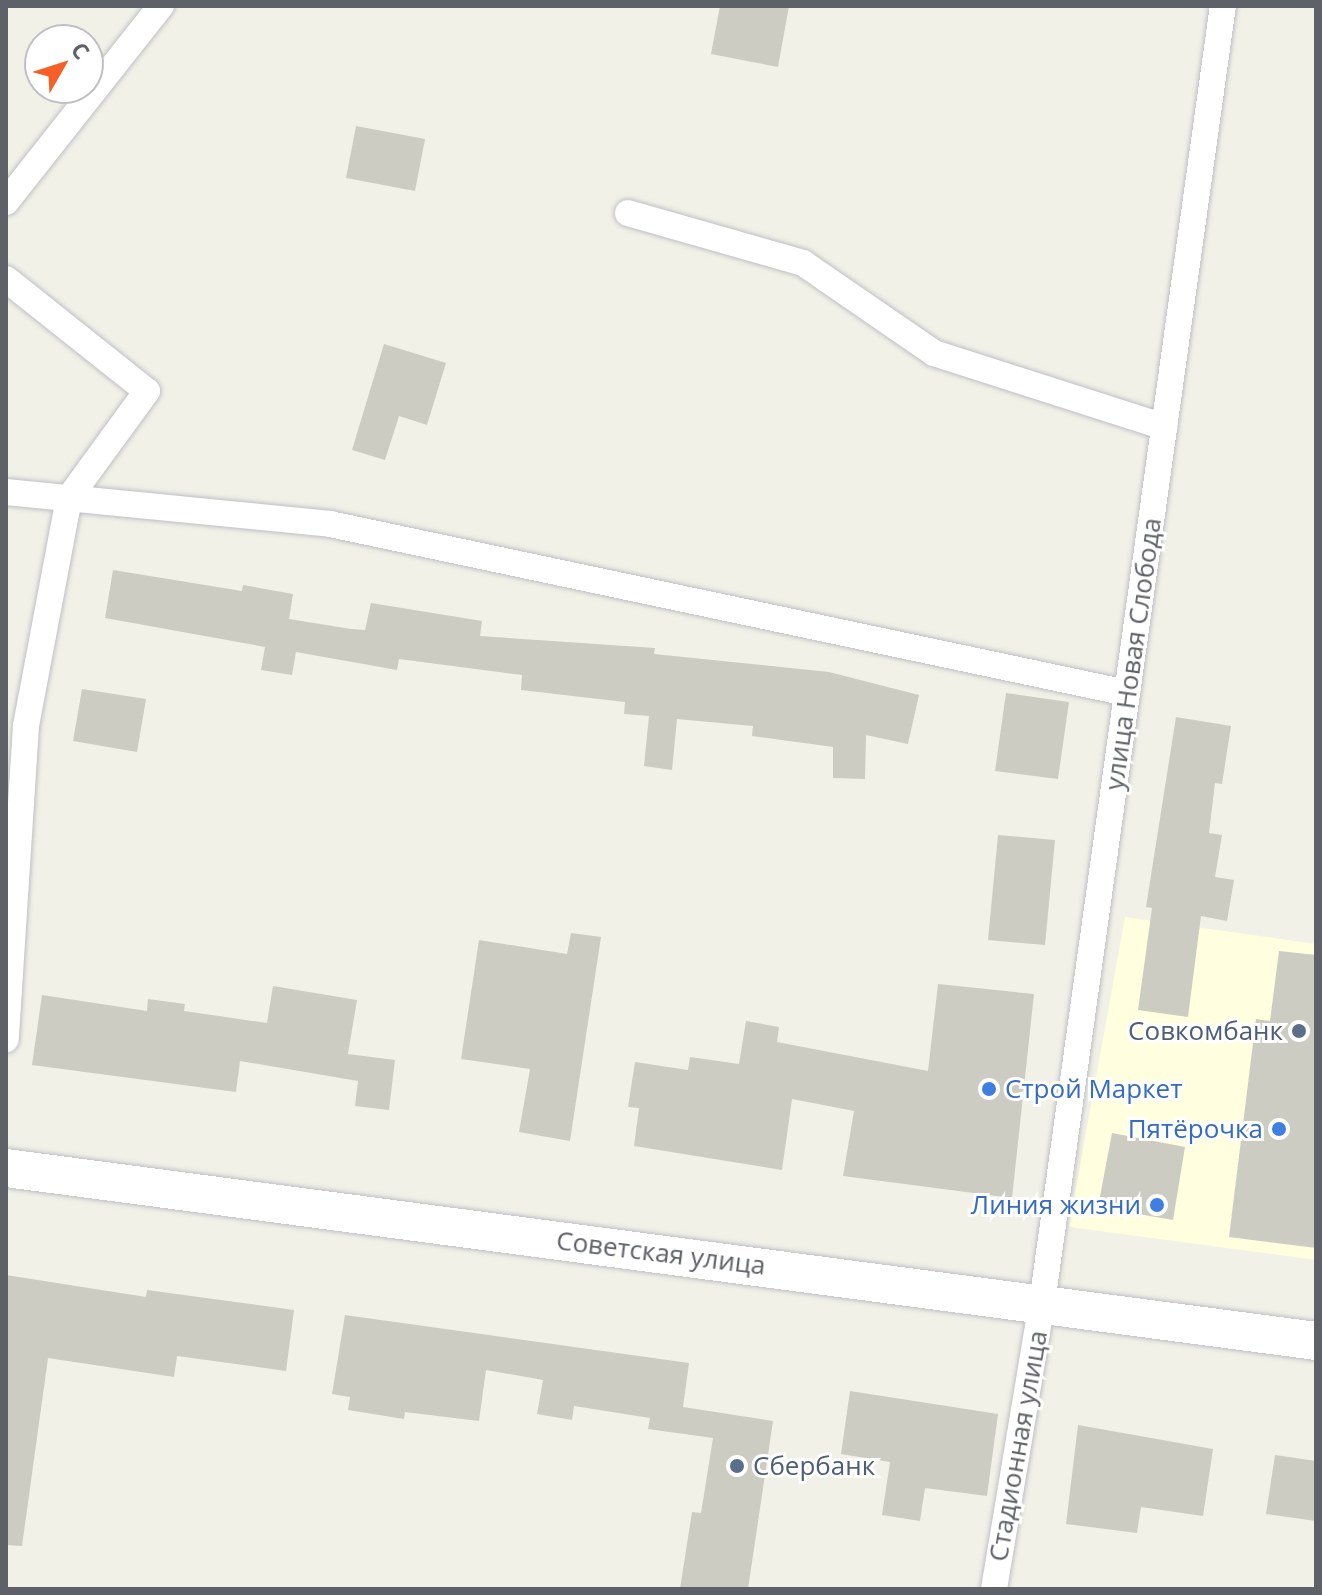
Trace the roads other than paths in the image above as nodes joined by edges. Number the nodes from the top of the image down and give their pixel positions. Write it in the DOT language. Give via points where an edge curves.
graph roads {
  1 [pos="161,6"];
  2 [pos="1223,6"];
  3 [pos="6,202"];
  4 [pos="628,213"];
  5 [pos="6,279"];
  6 [pos="1164,427"];
  7 [pos="6,492"];
  8 [pos="69,498"];
  9 [pos="1127,693"];
  10 [pos="6,1039"];
  11 [pos="6,1168"];
  12 [pos="1042,1303"];
  13 [pos="1316,1341"];
  14 [pos="994,1589"];
  1 -- 3 [label="street"];
  2 -- 6 [label="street, улица Новая Слобода"];
  4 -- 6 [label="street" via="803,263 934,353"];
  5 -- 8 [label="street" via="147,391"];
  6 -- 9 [label="street, улица Новая Слобода"];
  7 -- 8 [label="street"];
  8 -- 9 [label="street" via="330,524"];
  8 -- 10 [label="street" via="26,726"];
  9 -- 12 [label="street, улица Новая Слобода"];
  11 -- 12 [label="main road, Советская улица"];
  12 -- 13 [label="main road, Советская улица"];
  12 -- 14 [label="street, Стадионная улица"];
}
